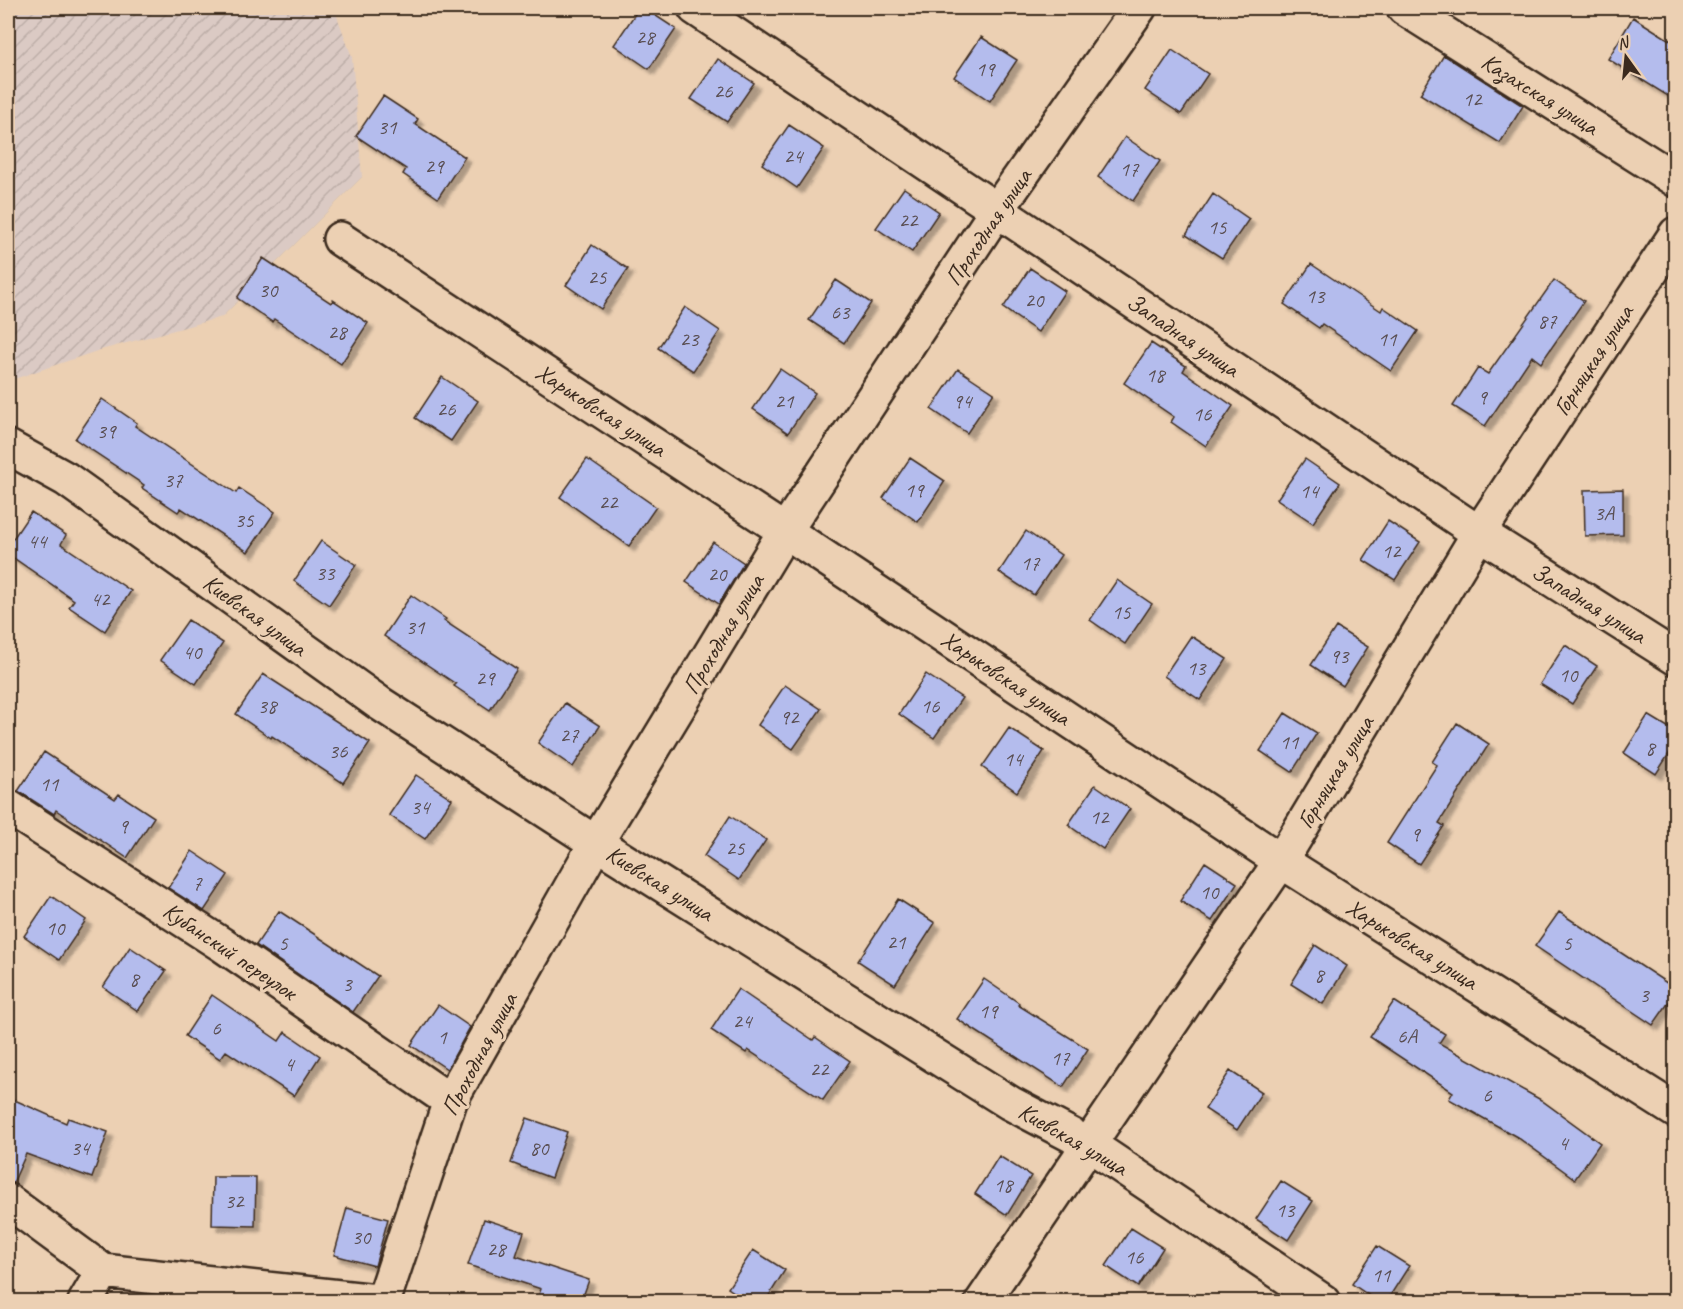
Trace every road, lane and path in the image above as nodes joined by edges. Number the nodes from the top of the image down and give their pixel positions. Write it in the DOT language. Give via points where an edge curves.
graph roads {
  1 [pos="695,8"];
  2 [pos="1139,8"];
  3 [pos="1404,8"];
  4 [pos="1676,180"];
  5 [pos="997,210"];
  6 [pos="1676,234"];
  7 [pos="340,239"];
  8 [pos="8,447"];
  9 [pos="786,531"];
  10 [pos="1479,533"];
  11 [pos="1676,658"];
  12 [pos="8,807"];
  13 [pos="596,843"];
  14 [pos="1281,861"];
  15 [pos="450,1101"];
  16 [pos="1676,1111"];
  17 [pos="1090,1145"];
  18 [pos="8,1201"];
  19 [pos="103,1271"];
  20 [pos="384,1301"];
  21 [pos="85,1302"];
  22 [pos="982,1302"];
  23 [pos="1324,1302"];
  1 -- 5 [label="street, Западная улица"];
  2 -- 5 [label="street, Проходная улица"];
  3 -- 4 [label="street, Казахская улица"];
  5 -- 9 [label="street, Проходная улица"];
  5 -- 10 [label="street, Западная улица"];
  6 -- 10 [label="street, Горняцкая улица"];
  7 -- 9 [label="street, Харьковская улица"];
  8 -- 13 [label="street, Киевская улица" via="66,479 379,703"];
  9 -- 13 [label="street, Проходная улица"];
  9 -- 14 [label="street, Харьковская улица"];
  10 -- 11 [label="street, Западная улица"];
  10 -- 14 [label="street, Горняцкая улица"];
  12 -- 15 [label="street, Кубанский переулок" via="221,944"];
  13 -- 15 [label="street, Проходная улица"];
  13 -- 17 [label="street, Киевская улица" via="1010,1103"];
  14 -- 16 [label="street, Харьковская улица"];
  14 -- 17 [label="street, Горняцкая улица"];
  15 -- 20 [label="street, Проходная улица"];
  17 -- 22 [label="street, Горняцкая улица"];
  17 -- 23 [label="street, Киевская улица"];
  18 -- 19 [label="street"];
  19 -- 20 [label="street"];
  19 -- 21 [label="street"];
}
